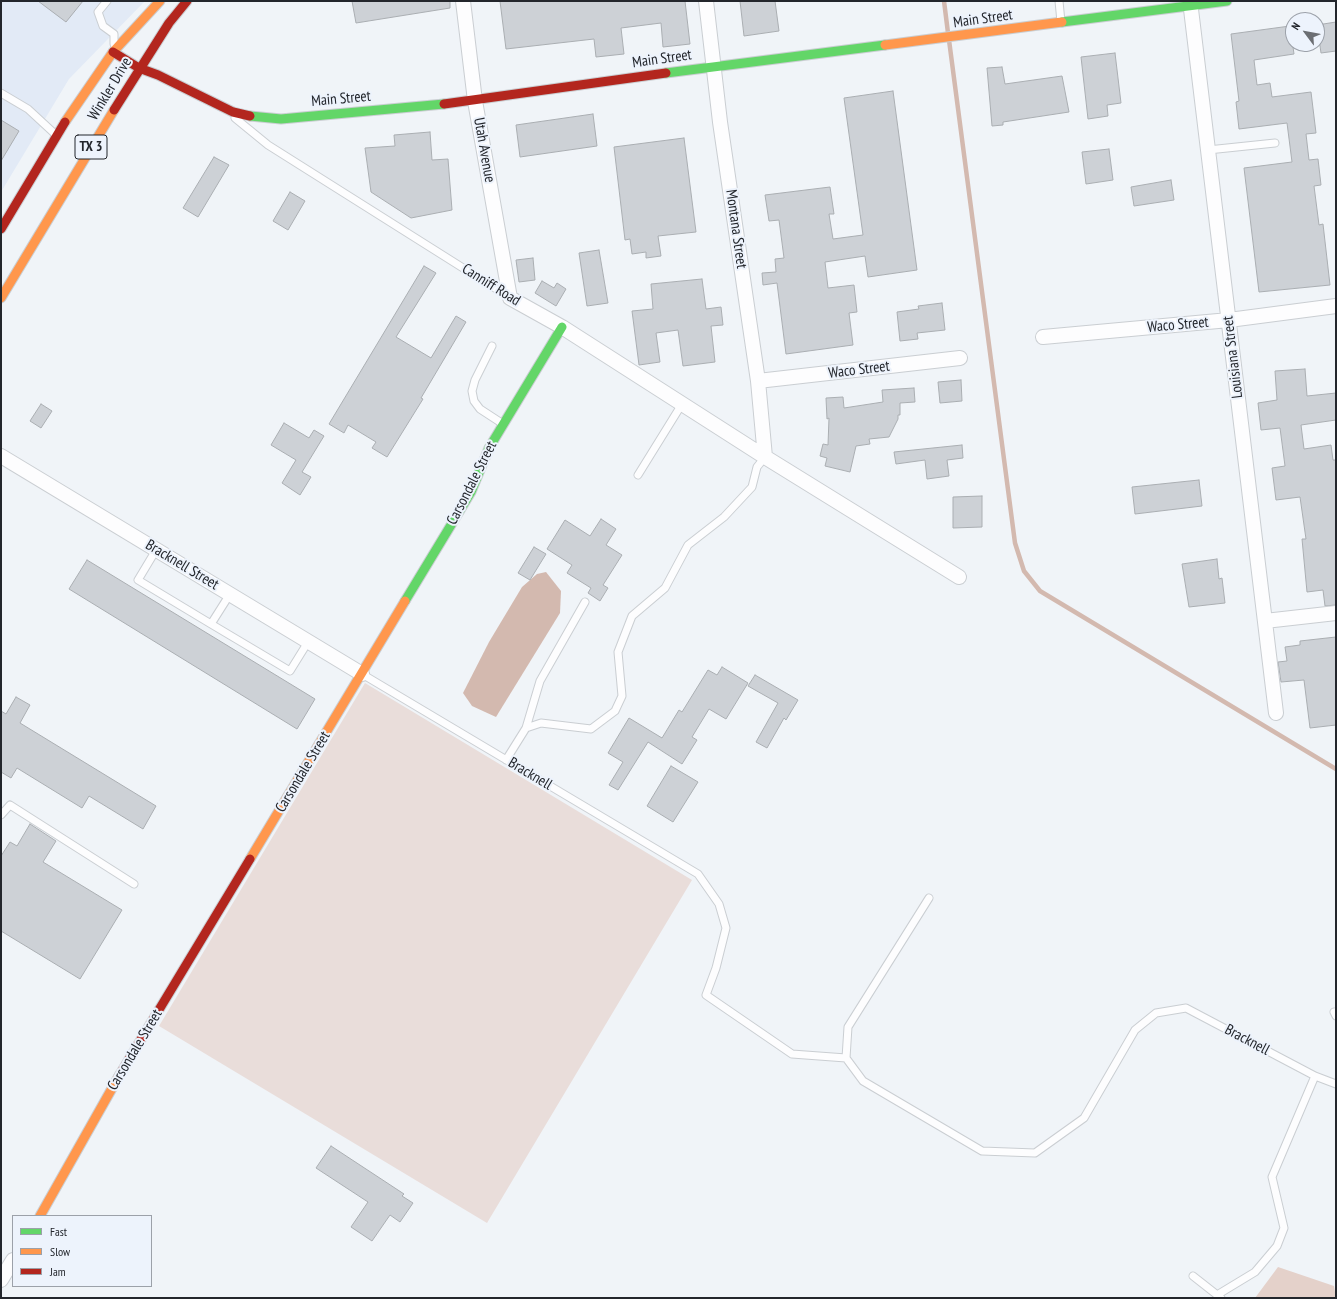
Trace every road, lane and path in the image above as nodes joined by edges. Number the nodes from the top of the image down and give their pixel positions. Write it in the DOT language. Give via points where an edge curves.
graph roads {
  1 [pos="107,1"];
  2 [pos="160,1"];
  3 [pos="187,1"];
  4 [pos="463,1"];
  5 [pos="706,1"];
  6 [pos="1059,1"];
  7 [pos="1227,1"];
  8 [pos="1190,3"];
  9 [pos="1061,22"];
  10 [pos="113,52"];
  11 [pos="714,66"];
  12 [pos="139,68"];
  13 [pos="1,93"];
  14 [pos="475,101"];
  15 [pos="222,107"];
  16 [pos="57,136"];
  17 [pos="1275,143"];
  18 [pos="1208,150"];
  19 [pos="1,229"];
  20 [pos="1,298"];
  21 [pos="510,298"];
  22 [pos="1336,306"];
  23 [pos="1228,320"];
  24 [pos="562,327"];
  25 [pos="1043,338"];
  26 [pos="492,346"];
  27 [pos="960,358"];
  28 [pos="758,381"];
  29 [pos="682,404"];
  30 [pos="503,424"];
  31 [pos="1,456"];
  32 [pos="765,457"];
  33 [pos="638,475"];
  34 [pos="156,550"];
  35 [pos="959,577"];
  36 [pos="230,594"];
  37 [pos="585,602"];
  38 [pos="1336,613"];
  39 [pos="1265,621"];
  40 [pos="211,624"];
  41 [pos="308,642"];
  42 [pos="362,674"];
  43 [pos="1276,713"];
  44 [pos="526,728"];
  45 [pos="506,760"];
  46 [pos="1,815"];
  47 [pos="134,884"];
  48 [pos="928,898"];
  49 [pos="846,1058"];
  50 [pos="1315,1076"];
  51 [pos="1336,1084"];
  52 [pos="41,1215"];
  53 [pos="12,1262"];
  54 [pos="1193,1276"];
  55 [pos="1,1280"];
  56 [pos="1219,1296"];
  1 -- 10 [label="lane" via="98,12 104,26 114,34"];
  2 -- 10 [label="street, Winkler Drive / TX 3"];
  3 -- 12 [label="street, Winkler Drive / TX 3"];
  4 -- 14 [label="street, Utah Avenue"];
  5 -- 11 [label="street, Montana Street"];
  6 -- 9 [label="lane"];
  7 -- 8 [label="street, Main Street"];
  8 -- 9 [label="street, Main Street"];
  8 -- 18 [label="street, Louisiana Street"];
  9 -- 11 [label="street, Main Street"];
  10 -- 12 [label="street, Main Street"];
  10 -- 16 [label="street, Winkler Drive / TX 3"];
  11 -- 14 [label="street, Main Street"];
  11 -- 28 [label="street, Montana Street"];
  12 -- 15 [label="street, Main Street"];
  12 -- 20 [label="street, Winkler Drive / TX 3"];
  13 -- 16 [label="lane" via="28,109"];
  14 -- 15 [label="street, Main Street" via="281,119 233,112"];
  14 -- 21 [label="street, Utah Avenue"];
  15 -- 21 [label="lane, Canniff Road" via="268,145"];
  16 -- 19 [label="street, Winkler Drive / TX 3"];
  17 -- 18 [label="lane"];
  18 -- 23 [label="street, Louisiana Street"];
  21 -- 24 [label="street, Canniff Road"];
  22 -- 23 [label="street, Waco Street"];
  23 -- 25 [label="street, Waco Street"];
  23 -- 39 [label="street, Louisiana Street"];
  24 -- 29 [label="street, Canniff Road"];
  24 -- 30 [label="street, Carsondale Street"];
  26 -- 30 [label="lane" via="472,390 474,401 488,416"];
  27 -- 28 [label="street, Waco Street"];
  28 -- 32 [label="street, Montana Street"];
  29 -- 32 [label="street, Canniff Road"];
  29 -- 33 [label="lane"];
  30 -- 42 [label="street, Carsondale Street" via="489,448 471,492"];
  31 -- 34 [label="street, Bracknell Street"];
  32 -- 35 [label="street, Canniff Road"];
  32 -- 44 [label="lane" via="757,467 752,488 724,517 688,545 665,588 632,616 618,652 622,696 615,711 591,729 541,723"];
  34 -- 36 [label="street, Bracknell Street"];
  34 -- 40 [label="lane" via="138,580"];
  36 -- 40 [label="lane"];
  36 -- 41 [label="street, Bracknell Street"];
  37 -- 44 [label="lane" via="540,681"];
  38 -- 39 [label="street"];
  39 -- 43 [label="street, Louisiana Street"];
  40 -- 41 [label="lane" via="290,670"];
  41 -- 42 [label="street, Bracknell Street"];
  42 -- 45 [label="lane, Bracknell"];
  42 -- 52 [label="street, Carsondale Street" via="92,1120"];
  44 -- 45 [label="lane"];
  45 -- 49 [label="lane, Bracknell" via="698,874 719,904 726,928 706,995 792,1054"];
  46 -- 47 [label="lane" via="10,805"];
  48 -- 49 [label="lane" via="848,1027"];
  49 -- 50 [label="lane, Bracknell" via="863,1081 982,1151 1035,1153 1084,1118 1135,1030 1156,1013 1186,1008"];
  50 -- 51 [label="lane, Bracknell"];
  50 -- 56 [label="lane" via="1272,1177 1284,1228 1277,1246 1254,1272"];
  53 -- 55 [label="street"];
  54 -- 56 [label="lane"];
}
